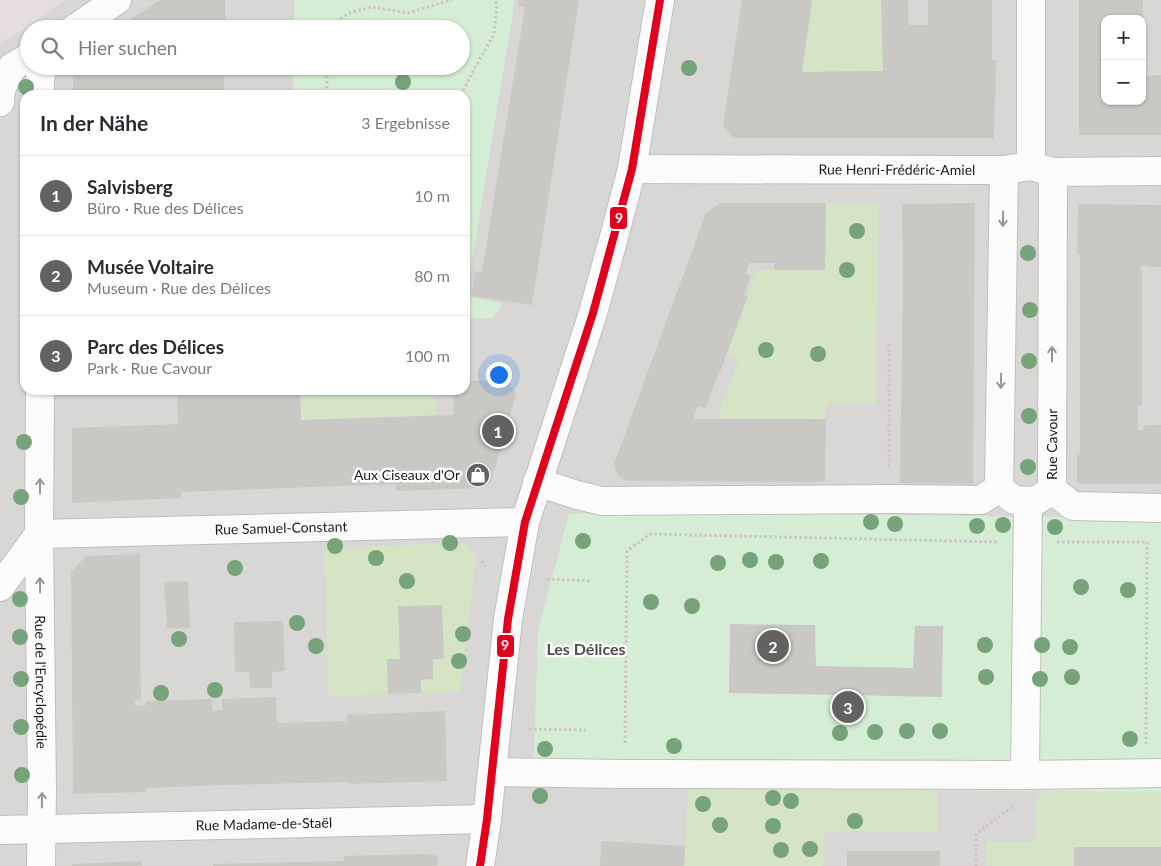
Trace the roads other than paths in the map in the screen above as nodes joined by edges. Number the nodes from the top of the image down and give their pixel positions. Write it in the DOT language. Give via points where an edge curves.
graph roads {
  1 [pos="117,0"];
  2 [pos="660,0"];
  3 [pos="1031,0"];
  4 [pos="87,20"];
  5 [pos="20,62"];
  6 [pos="41,75"];
  7 [pos="40,90"];
  8 [pos="0,102"];
  9 [pos="632,169"];
  10 [pos="1042,169"];
  11 [pos="1004,170"];
  12 [pos="1161,172"];
  13 [pos="40,395"];
  14 [pos="537,482"];
  15 [pos="999,488"];
  16 [pos="1040,496"];
  17 [pos="1161,508"];
  18 [pos="524,522"];
  19 [pos="40,534"];
  20 [pos="0,587"];
  21 [pos="492,772"];
  22 [pos="1153,774"];
  23 [pos="1026,775"];
  24 [pos="487,819"];
  25 [pos="0,830"];
  26 [pos="41,830"];
  27 [pos="42,866"];
  28 [pos="480,866"];
  1 -- 4 [label="street"];
  2 -- 9 [label="street"];
  3 -- 10 [label="street, Rue Cavour"];
  5 -- 8 [label="street" via="12,67 1,90"];
  6 -- 7 [label="street"];
  9 -- 11 [label="street, Rue Henri-Frédéric-Amiel"];
  9 -- 14 [label="street" via="594,313"];
  10 -- 11 [label="street, Rue Henri-Frédéric-Amiel"];
  10 -- 12 [label="street, Rue Henri-Frédéric-Amiel"];
  16 -- 10 [label="street, Rue Cavour, one-way"];
  11 -- 15 [label="street, one-way"];
  19 -- 13 [label="street, Rue de l'Encyclopédie, one-way"];
  14 -- 15 [label="street" via="602,501 981,500"];
  14 -- 18 [label="street"];
  15 -- 16 [label="street" via="1014,500"];
  16 -- 17 [label="street" via="1073,506"];
  16 -- 23 [label="street, Rue Cavour" via="1028,542"];
  18 -- 19 [label="street, Rue Samuel-Constant"];
  18 -- 21 [label="street" via="508,618"];
  19 -- 20 [label="street"];
  26 -- 19 [label="street, Rue de l'Encyclopédie, one-way"];
  21 -- 23 [label="street"];
  21 -- 24 [label="street"];
  22 -- 23 [label="street"];
  24 -- 26 [label="street, Rue Madame-de-Staël"];
  24 -- 28 [label="street"];
  25 -- 26 [label="street"];
  26 -- 27 [label="street, Rue de l'Encyclopédie"];
}
